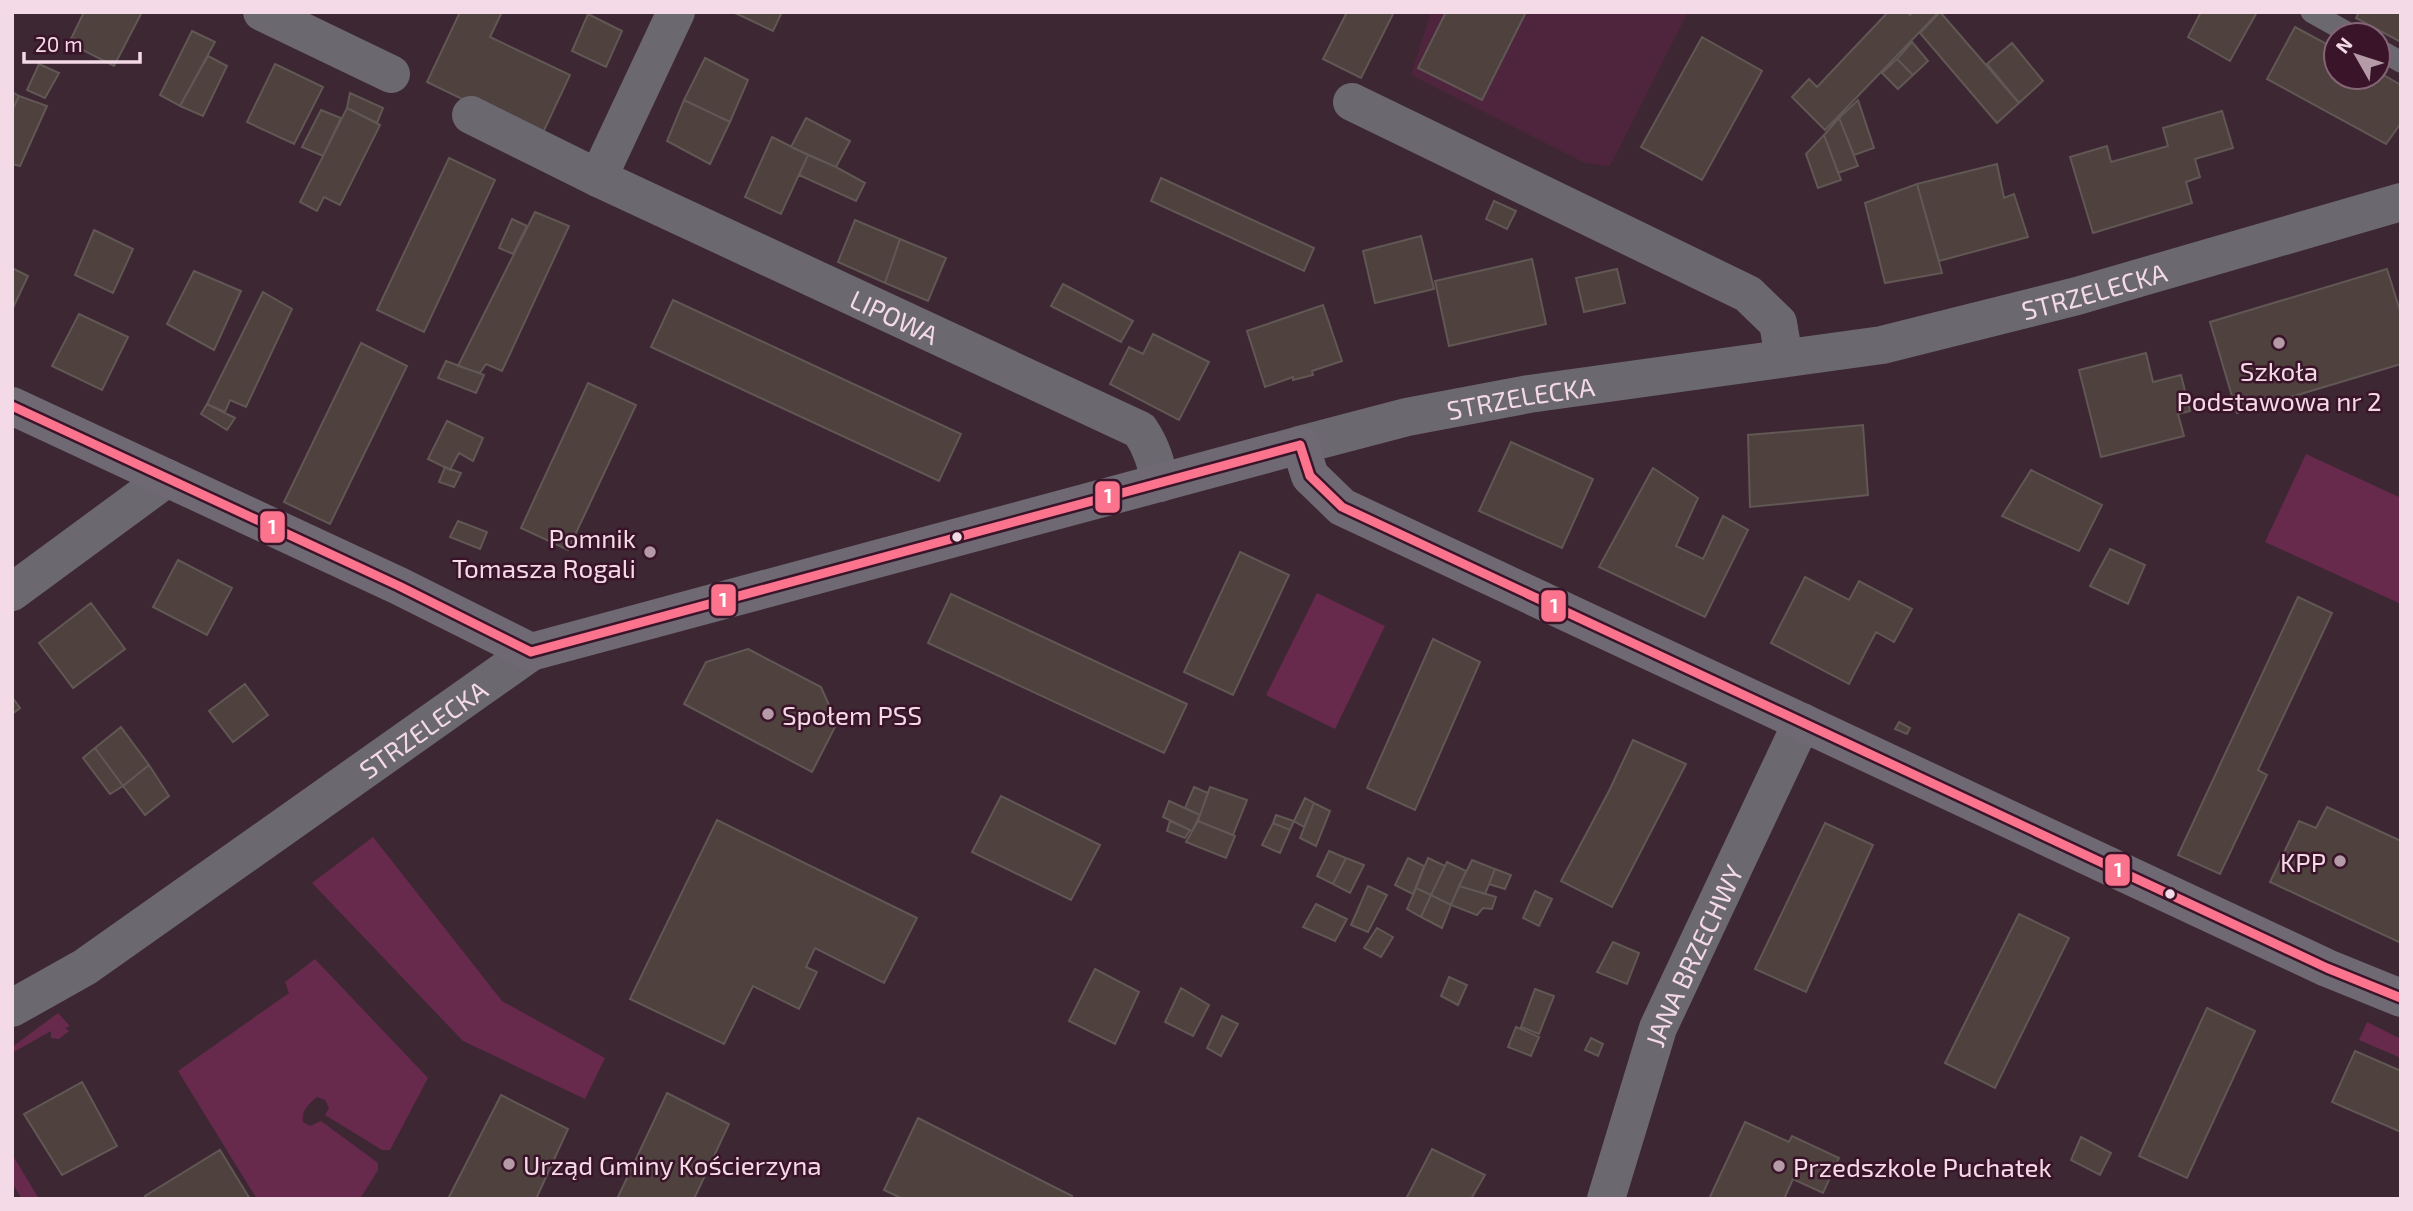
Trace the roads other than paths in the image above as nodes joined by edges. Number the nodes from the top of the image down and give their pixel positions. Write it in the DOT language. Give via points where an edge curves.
graph roads {
  1 [pos="262,12"];
  2 [pos="676,12"];
  3 [pos="2311,12"];
  4 [pos="2327,21"];
  5 [pos="391,74"];
  6 [pos="1352,103"];
  7 [pos="471,115"];
  8 [pos="598,178"];
  9 [pos="2401,202"];
  10 [pos="1784,358"];
  11 [pos="12,406"];
  12 [pos="1300,445"];
  13 [pos="167,478"];
  14 [pos="1160,483"];
  15 [pos="12,592"];
  16 [pos="531,652"];
  17 [pos="1802,722"];
  18 [pos="2401,998"];
  19 [pos="12,1008"];
  20 [pos="1606,1199"];
  1 -- 5 [label="street"];
  2 -- 8 [label="street"];
  3 -- 4 [label="lane"];
  6 -- 10 [label="street" via="1748,294 1778,323"];
  7 -- 8 [label="street, LIPOWA"];
  8 -- 14 [label="street, LIPOWA" via="1140,430 1155,458"];
  9 -- 10 [label="street, STRZELECKA" via="1947,329 1882,345"];
  10 -- 12 [label="street, STRZELECKA" via="1529,394 1407,417"];
  11 -- 13 [label="street"];
  12 -- 14 [label="street, STRZELECKA"];
  12 -- 17 [label="street" via="1310,476 1342,507"];
  13 -- 15 [label="street"];
  13 -- 16 [label="street"];
  14 -- 16 [label="street, STRZELECKA"];
  16 -- 19 [label="street, STRZELECKA" via="85,967"];
  17 -- 18 [label="street" via="2326,968"];
  17 -- 20 [label="street, JANA BRZECHWY" via="1658,1028"];
}
